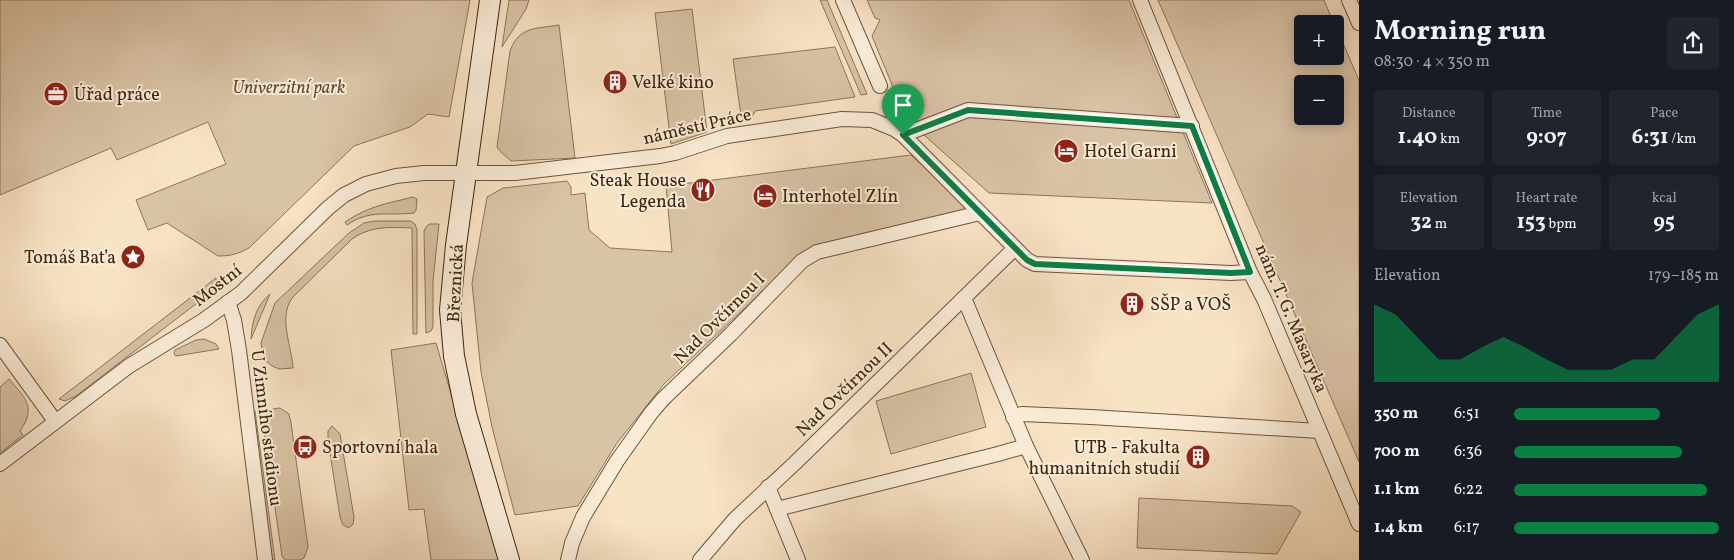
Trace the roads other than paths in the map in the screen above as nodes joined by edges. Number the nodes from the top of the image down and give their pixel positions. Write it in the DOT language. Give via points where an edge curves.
graph roads {
  1 [pos="490,0"];
  2 [pos="843,0"];
  3 [pos="1140,0"];
  4 [pos="1349,0"];
  5 [pos="1359,23"];
  6 [pos="880,86"];
  7 [pos="1192,126"];
  8 [pos="903,135"];
  9 [pos="466,173"];
  10 [pos="980,212"];
  11 [pos="1015,248"];
  12 [pos="1250,272"];
  13 [pos="964,298"];
  14 [pos="228,302"];
  15 [pos="0,345"];
  16 [pos="1013,417"];
  17 [pos="55,421"];
  18 [pos="1319,431"];
  19 [pos="1026,446"];
  20 [pos="0,464"];
  21 [pos="768,487"];
  22 [pos="777,509"];
  23 [pos="1359,524"];
  24 [pos="265,560"];
  25 [pos="508,560"];
  26 [pos="568,560"];
  27 [pos="700,560"];
  28 [pos="798,560"];
  29 [pos="1082,560"];
  1 -- 9 [label="main road, Březnická"];
  2 -- 6 [label="street"];
  3 -- 7 [label="street, nám. T. G. Masaryka"];
  4 -- 5 [label="street"];
  7 -- 8 [label="street" via="968,110"];
  7 -- 12 [label="street, nám. T. G. Masaryka"];
  8 -- 9 [label="street, náměstí Práce" via="872,120 842,119 727,136 660,156 515,173"];
  8 -- 10 [label="street, náměstí Práce"];
  9 -- 14 [label="street, Mostní" via="396,176 354,189 328,208"];
  9 -- 25 [label="main road, Březnická" via="453,266 452,334 466,414"];
  10 -- 11 [label="street, náměstí Práce"];
  10 -- 26 [label="street, Nad Ovčírnou I" via="816,252 802,261 651,413 583,517"];
  11 -- 12 [label="street, náměstí Práce" via="1035,264"];
  11 -- 13 [label="street, Nad Ovčírnou II"];
  12 -- 18 [label="street, nám. T. G. Masaryka"];
  13 -- 16 [label="street"];
  13 -- 21 [label="street, Nad Ovčírnou II"];
  14 -- 17 [label="street, Mostní" via="129,366"];
  14 -- 24 [label="street, U Zimního stadionu" via="239,350"];
  15 -- 17 [label="street"];
  16 -- 18 [label="street" via="1022,414 1091,417"];
  16 -- 19 [label="street"];
  17 -- 20 [label="street, Mostní"];
  18 -- 23 [label="street, nám. T. G. Masaryka"];
  19 -- 22 [label="street"];
  19 -- 29 [label="street"];
  21 -- 22 [label="street"];
  21 -- 27 [label="street, Nad Ovčírnou II"];
  22 -- 28 [label="street"];
}
